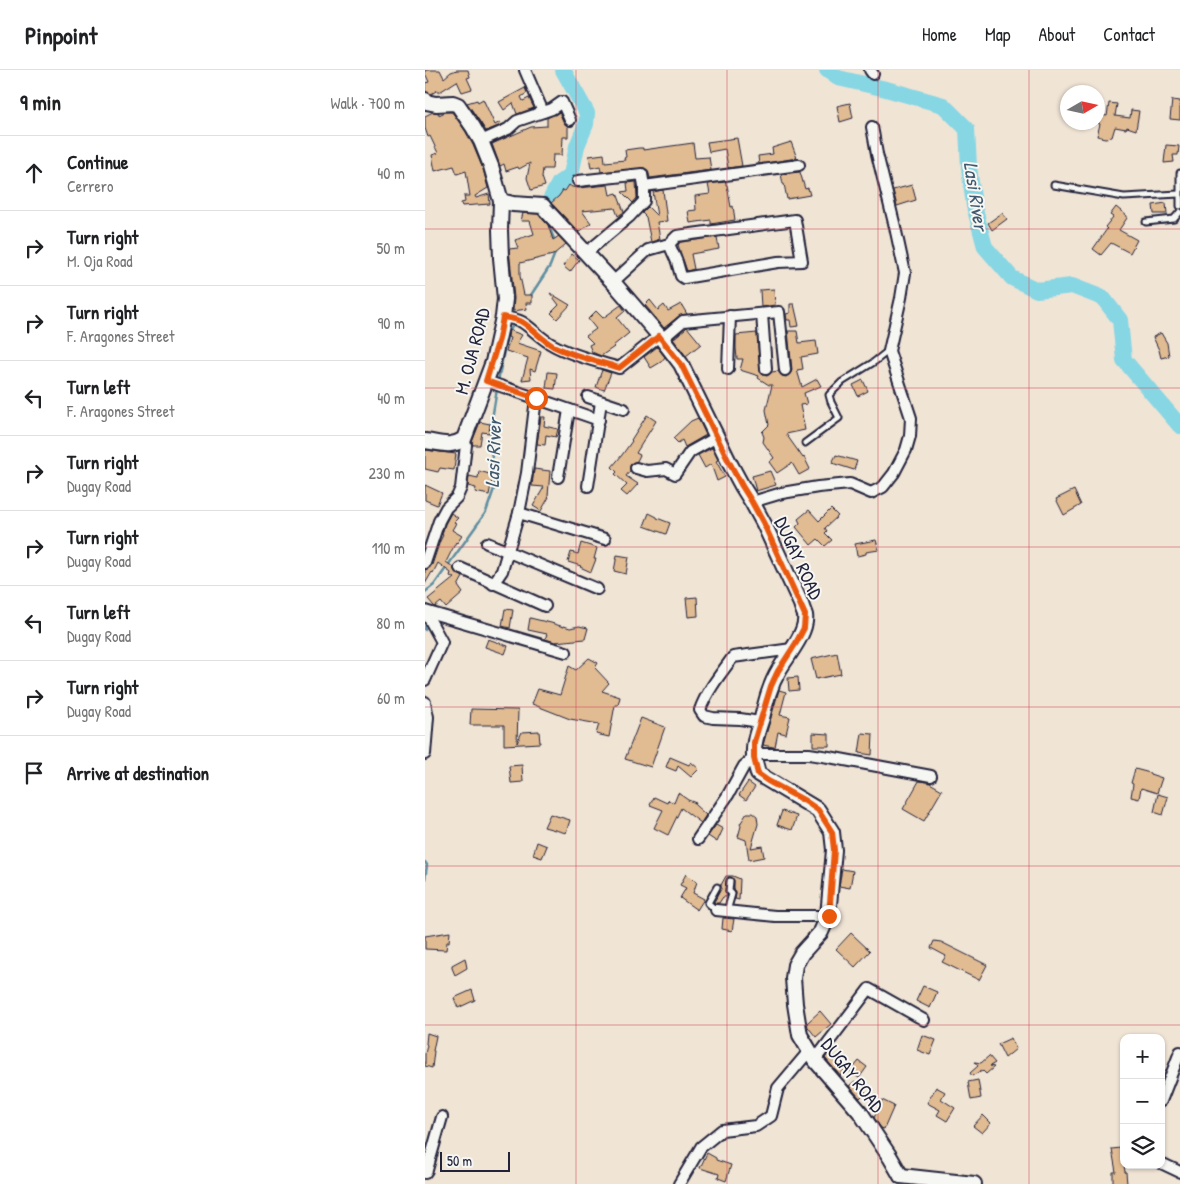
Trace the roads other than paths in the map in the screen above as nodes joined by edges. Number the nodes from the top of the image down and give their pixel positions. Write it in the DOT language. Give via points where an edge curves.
graph roads {
  1 [pos="525,70"];
  2 [pos="425,100"];
  3 [pos="543,112"];
  4 [pos="570,120"];
  5 [pos="872,127"];
  6 [pos="481,141"];
  7 [pos="799,165"];
  8 [pos="1180,173"];
  9 [pos="578,181"];
  10 [pos="1054,185"];
  11 [pos="645,186"];
  12 [pos="1179,194"];
  13 [pos="501,201"];
  14 [pos="1180,206"];
  15 [pos="1180,212"];
  16 [pos="1146,222"];
  17 [pos="669,244"];
  18 [pos="586,253"];
  19 [pos="613,282"];
  20 [pos="762,314"];
  21 [pos="730,316"];
  22 [pos="503,317"];
  23 [pos="660,338"];
  24 [pos="889,351"];
  25 [pos="729,369"];
  26 [pos="766,369"];
  27 [pos="785,370"];
  28 [pos="486,381"];
  29 [pos="588,397"];
  30 [pos="536,398"];
  31 [pos="601,402"];
  32 [pos="624,409"];
  33 [pos="569,410"];
  34 [pos="599,420"];
  35 [pos="717,438"];
  36 [pos="464,439"];
  37 [pos="425,441"];
  38 [pos="805,443"];
  39 [pos="636,468"];
  40 [pos="558,477"];
  41 [pos="587,486"];
  42 [pos="752,502"];
  43 [pos="519,513"];
  44 [pos="605,539"];
  45 [pos="487,543"];
  46 [pos="507,552"];
  47 [pos="425,563"];
  48 [pos="460,568"];
  49 [pos="493,584"];
  50 [pos="597,589"];
  51 [pos="545,606"];
  52 [pos="425,611"];
  53 [pos="792,649"];
  54 [pos="566,652"];
  55 [pos="425,680"];
  56 [pos="425,702"];
  57 [pos="760,722"];
  58 [pos="425,754"];
  59 [pos="754,756"];
  60 [pos="931,776"];
  61 [pos="698,839"];
  62 [pos="730,881"];
  63 [pos="717,887"];
  64 [pos="716,910"];
  65 [pos="727,911"];
  66 [pos="829,916"];
  67 [pos="924,1020"];
  68 [pos="1180,1052"];
  69 [pos="812,1055"];
  70 [pos="1165,1091"];
  71 [pos="442,1117"];
  72 [pos="1165,1165"];
  73 [pos="1180,1172"];
  74 [pos="425,1173"];
  75 [pos="900,1180"];
  76 [pos="679,1184"];
  77 [pos="974,1184"];
  1 -- 3 [label="street"];
  2 -- 6 [label="street, M. OJA ROAD" via="458,105"];
  3 -- 4 [label="street" via="562,102"];
  3 -- 6 [label="street"];
  5 -- 24 [label="street" via="905,272"];
  6 -- 13 [label="street, M. OJA ROAD"];
  7 -- 11 [label="street"];
  8 -- 12 [label="lane"];
  9 -- 11 [label="street" via="642,174"];
  10 -- 12 [label="lane" via="1124,196"];
  11 -- 18 [label="street" via="645,201"];
  12 -- 14 [label="lane"];
  13 -- 18 [label="street, DUGAY ROAD" via="544,207"];
  13 -- 22 [label="street, M. OJA ROAD"];
  15 -- 16 [label="lane" via="1174,219"];
  17 -- 17 [label="street" via="684,278 802,261 795,220 677,236"];
  17 -- 19 [label="street" via="648,250"];
  18 -- 19 [label="street, DUGAY ROAD"];
  19 -- 23 [label="street, DUGAY ROAD"];
  20 -- 21 [label="street"];
  20 -- 26 [label="street"];
  20 -- 27 [label="street" via="779,312"];
  21 -- 23 [label="street" via="683,321"];
  21 -- 25 [label="street"];
  22 -- 23 [label="street" via="520,321 554,346 619,368"];
  22 -- 28 [label="street, M. OJA ROAD"];
  23 -- 35 [label="street, DUGAY ROAD" via="681,364"];
  24 -- 38 [label="lane" via="842,382 829,395 839,418"];
  24 -- 42 [label="street" via="911,418 906,450 883,487 871,493 849,484 818,487"];
  28 -- 30 [label="street"];
  28 -- 36 [label="street, M. OJA ROAD"];
  29 -- 31 [label="street"];
  30 -- 33 [label="street"];
  30 -- 43 [label="street"];
  31 -- 32 [label="street"];
  31 -- 34 [label="street"];
  33 -- 34 [label="street"];
  33 -- 40 [label="street"];
  34 -- 41 [label="street"];
  35 -- 39 [label="street" via="690,452 675,474 667,469 647,471"];
  35 -- 42 [label="street, DUGAY ROAD"];
  36 -- 37 [label="street" via="452,445"];
  36 -- 47 [label="street" via="461,488 439,521"];
  42 -- 53 [label="street, DUGAY ROAD" via="805,615 804,628"];
  43 -- 44 [label="street"];
  43 -- 46 [label="street"];
  45 -- 46 [label="street"];
  46 -- 49 [label="street" via="502,571"];
  46 -- 50 [label="street"];
  48 -- 49 [label="street"];
  49 -- 51 [label="street"];
  52 -- 54 [label="street"];
  52 -- 55 [label="street" via="442,642"];
  53 -- 57 [label="street, DUGAY ROAD" via="771,686"];
  53 -- 57 [label="street" via="733,657 700,710 704,716 713,718"];
  56 -- 58 [label="street" via="428,717"];
  57 -- 59 [label="street, DUGAY ROAD"];
  59 -- 60 [label="street" via="829,756"];
  59 -- 61 [label="street" via="744,766"];
  59 -- 66 [label="street, DUGAY ROAD" via="758,774 818,810 832,832 834,850"];
  62 -- 65 [label="lane" via="729,891 732,894"];
  63 -- 64 [label="lane" via="708,903"];
  64 -- 65 [label="street"];
  65 -- 66 [label="street" via="775,916"];
  66 -- 69 [label="street, DUGAY ROAD" via="821,932 795,965 793,978 800,1035"];
  67 -- 69 [label="street" via="869,989"];
  68 -- 70 [label="street"];
  69 -- 75 [label="street, DUGAY ROAD" via="860,1112 890,1157"];
  69 -- 76 [label="street" via="778,1088 771,1116 756,1126 722,1130 701,1147"];
  71 -- 74 [label="street"];
  72 -- 73 [label="street"];
  75 -- 77 [label="street"];
}
